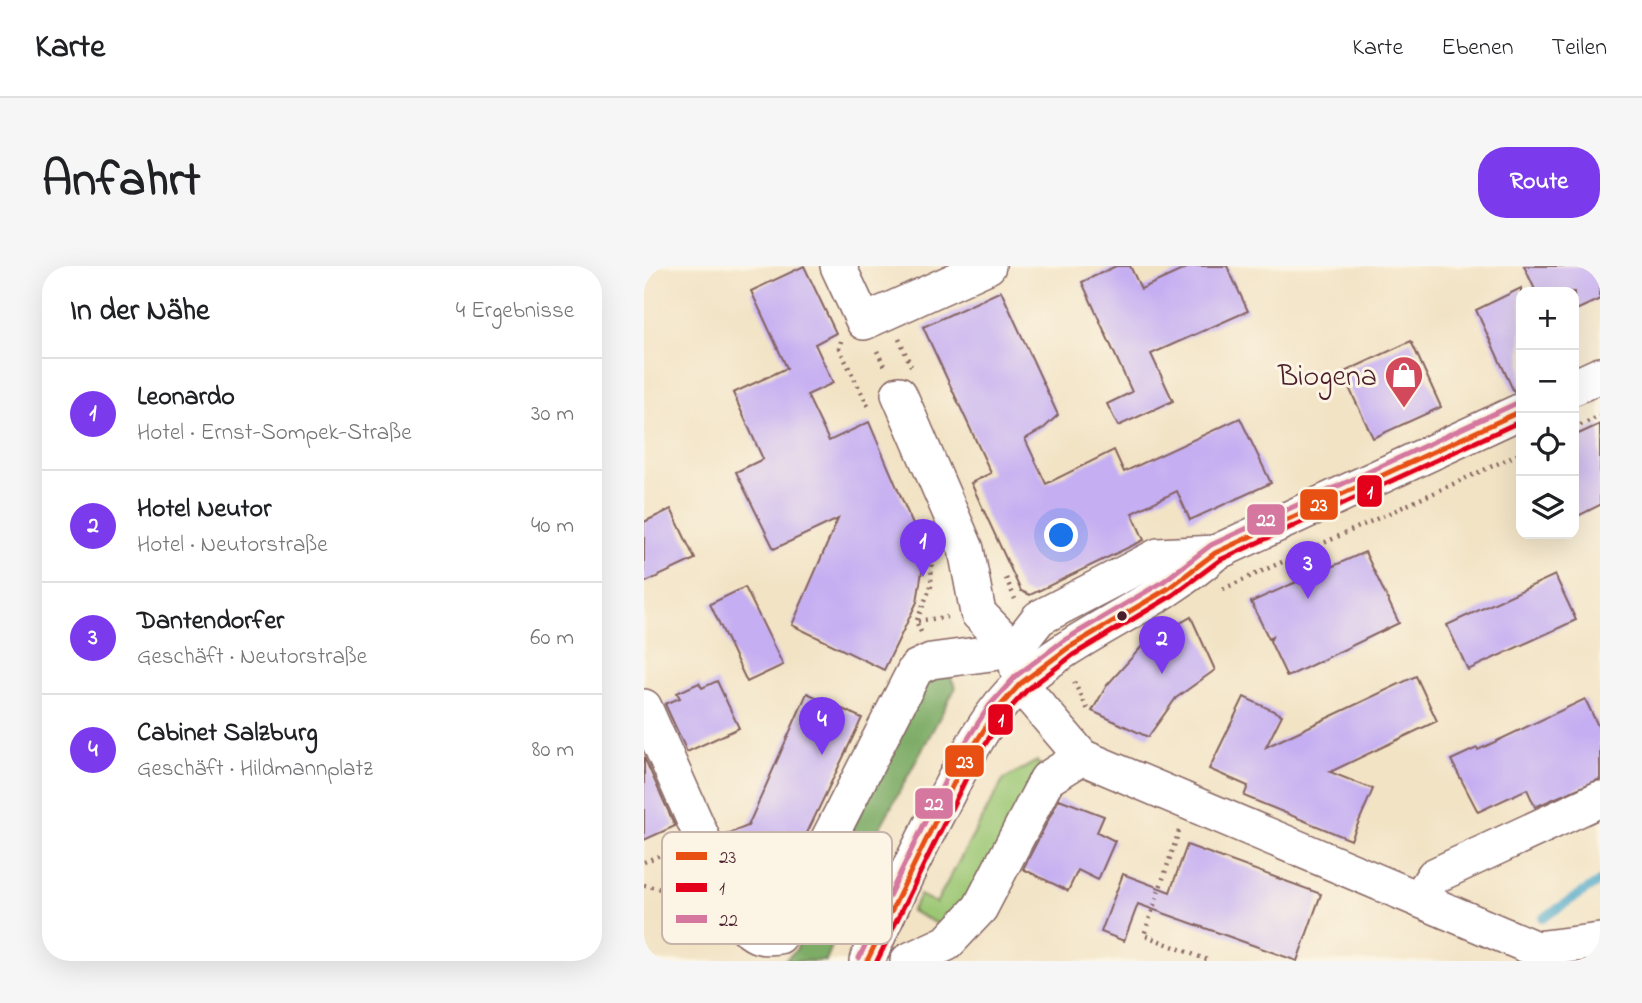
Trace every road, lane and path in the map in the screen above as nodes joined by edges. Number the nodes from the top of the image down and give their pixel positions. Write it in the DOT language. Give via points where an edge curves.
graph roads {
  1 [pos="838,266"];
  2 [pos="988,266"];
  3 [pos="853,329"];
  4 [pos="1600,374"];
  5 [pos="1579,384"];
  6 [pos="884,401"];
  7 [pos="1517,413"];
  8 [pos="1600,416"];
  9 [pos="1579,426"];
  10 [pos="1516,455"];
  11 [pos="932,548"];
  12 [pos="1214,553"];
  13 [pos="1219,592"];
  14 [pos="916,621"];
  15 [pos="1014,650"];
  16 [pos="1020,684"];
  17 [pos="644,708"];
  18 [pos="1082,757"];
  19 [pos="1600,799"];
  20 [pos="1189,802"];
  21 [pos="699,832"];
  22 [pos="832,832"];
  23 [pos="644,885"];
  24 [pos="662,889"];
  25 [pos="1419,899"];
  26 [pos="892,902"];
  27 [pos="1600,942"];
  28 [pos="874,944"];
  29 [pos="1545,954"];
  30 [pos="867,961"];
  31 [pos="908,961"];
  32 [pos="1210,961"];
  1 -- 3 [label="street"];
  2 -- 3 [label="street"];
  3 -- 6 [label="path"];
  3 -- 6 [label="path" via="839,348"];
  4 -- 5 [label="street"];
  6 -- 15 [label="street" via="966,550 978,613"];
  7 -- 12 [label="street"];
  8 -- 9 [label="path"];
  10 -- 13 [label="path"];
  11 -- 14 [label="path" via="931,586"];
  12 -- 15 [label="street" via="1158,556 1039,618"];
  12 -- 16 [label="street" via="1185,579 1060,653"];
  15 -- 16 [label="street"];
  15 -- 22 [label="street" via="931,661 916,668"];
  16 -- 18 [label="street"];
  16 -- 26 [label="street" via="987,722"];
  17 -- 21 [label="street"];
  18 -- 20 [label="street"];
  18 -- 31 [label="street" via="1047,779 980,908 947,943"];
  19 -- 25 [label="street" via="1434,876"];
  20 -- 25 [label="street"];
  20 -- 32 [label="path" via="1144,935"];
  23 -- 24 [label="path"];
  25 -- 29 [label="street"];
  27 -- 29 [label="street"];
  28 -- 30 [label="street"];
}
